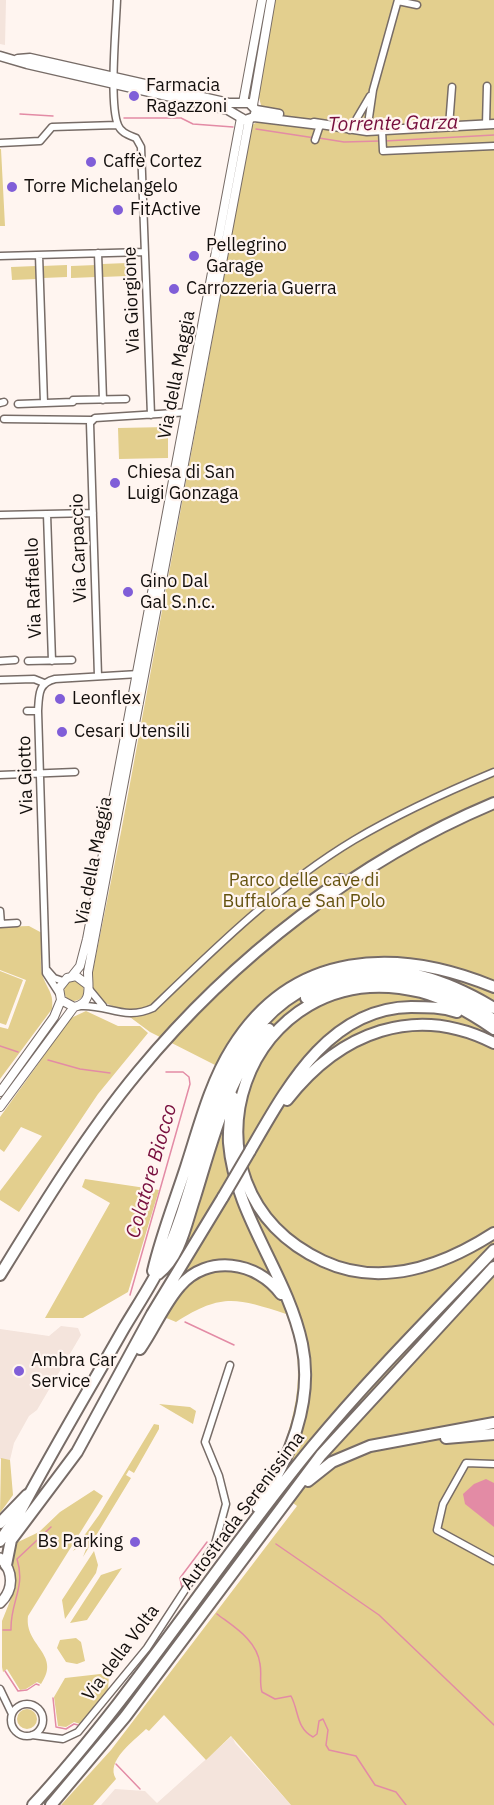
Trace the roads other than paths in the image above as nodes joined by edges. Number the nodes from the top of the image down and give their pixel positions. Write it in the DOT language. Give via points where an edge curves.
graph roads {
  1 [pos="117,0"];
  2 [pos="262,0"];
  3 [pos="271,0"];
  4 [pos="398,1"];
  5 [pos="417,5"];
  6 [pos="0,56"];
  7 [pos="115,80"];
  8 [pos="487,86"];
  9 [pos="452,87"];
  10 [pos="373,90"];
  11 [pos="242,104"];
  12 [pos="249,114"];
  13 [pos="117,125"];
  14 [pos="490,125"];
  15 [pos="449,126"];
  16 [pos="350,130"];
  17 [pos="367,131"];
  18 [pos="382,137"];
  19 [pos="0,143"];
  20 [pos="494,146"];
  21 [pos="145,252"];
  22 [pos="98,254"];
  23 [pos="39,255"];
  24 [pos="0,256"];
  25 [pos="126,399"];
  26 [pos="103,400"];
  27 [pos="44,403"];
  28 [pos="18,404"];
  29 [pos="195,411"];
  30 [pos="186,412"];
  31 [pos="151,415"];
  32 [pos="4,419"];
  33 [pos="91,420"];
  34 [pos="93,513"];
  35 [pos="46,514"];
  36 [pos="0,515"];
  37 [pos="15,660"];
  38 [pos="72,660"];
  39 [pos="0,661"];
  40 [pos="28,661"];
  41 [pos="52,661"];
  42 [pos="146,673"];
  43 [pos="136,674"];
  44 [pos="98,676"];
  45 [pos="0,680"];
  46 [pos="44,683"];
  47 [pos="27,711"];
  48 [pos="39,711"];
  49 [pos="75,772"];
  50 [pos="494,772"];
  51 [pos="41,773"];
  52 [pos="0,775"];
  53 [pos="494,796"];
  54 [pos="494,803"];
  55 [pos="0,911"];
  56 [pos="17,923"];
  57 [pos="0,924"];
  58 [pos="46,960"];
  59 [pos="72,976"];
  60 [pos="63,981"];
  61 [pos="88,987"];
  62 [pos="494,987"];
  63 [pos="60,996"];
  64 [pos="77,1006"];
  65 [pos="103,1006"];
  66 [pos="494,1008"];
  67 [pos="488,1021"];
  68 [pos="494,1029"];
  69 [pos="494,1043"];
  70 [pos="234,1085"];
  71 [pos="0,1092"];
  72 [pos="0,1107"];
  73 [pos="264,1128"];
  74 [pos="494,1233"];
  75 [pos="494,1250"];
  76 [pos="0,1262"];
  77 [pos="494,1267"];
  78 [pos="0,1275"];
  79 [pos="151,1280"];
  80 [pos="291,1308"];
  81 [pos="230,1365"];
  82 [pos="122,1373"];
  83 [pos="494,1423"];
  84 [pos="494,1434"];
  85 [pos="413,1439"];
  86 [pos="494,1464"];
  87 [pos="31,1490"];
  88 [pos="277,1513"];
  89 [pos="0,1523"];
  90 [pos="241,1539"];
  91 [pos="0,1541"];
  92 [pos="3,1561"];
  93 [pos="494,1561"];
  94 [pos="1,1605"];
  95 [pos="1,1691"];
  96 [pos="23,1704"];
  97 [pos="12,1714"];
  98 [pos="43,1724"];
  99 [pos="32,1735"];
  100 [pos="54,1738"];
  101 [pos="33,1805"];
  102 [pos="51,1805"];
  1 -- 7 [label="street"];
  2 -- 11 [label="street"];
  3 -- 12 [label="street"];
  4 -- 5 [label="street"];
  4 -- 10 [label="street"];
  6 -- 7 [label="main road" via="30,58"];
  7 -- 11 [label="main road"];
  7 -- 12 [label="main road"];
  7 -- 13 [label="street"];
  8 -- 14 [label="street"];
  9 -- 15 [label="street"];
  10 -- 16 [label="street"];
  10 -- 17 [label="street"];
  11 -- 12 [label="main road"];
  12 -- 16 [label="main road" via="317,133"];
  12 -- 29 [label="street, Via della Maggia"];
  12 -- 30 [label="street, Via della Maggia"];
  13 -- 19 [label="street" via="52,127 40,141"];
  13 -- 21 [label="street, Via Giorgione" via="139,141"];
  14 -- 15 [label="main road"];
  15 -- 18 [label="main road"];
  16 -- 17 [label="main road"];
  17 -- 18 [label="main road"];
  18 -- 20 [label="street" via="383,151"];
  21 -- 22 [label="street"];
  21 -- 31 [label="street, Via Giorgione"];
  22 -- 23 [label="street"];
  22 -- 26 [label="street"];
  23 -- 24 [label="street"];
  23 -- 27 [label="street"];
  25 -- 26 [label="street"];
  26 -- 27 [label="street"];
  27 -- 28 [label="street"];
  29 -- 30 [label="street"];
  29 -- 42 [label="street, Via della Maggia"];
  30 -- 31 [label="street"];
  30 -- 43 [label="street, Via della Maggia"];
  31 -- 33 [label="street"];
  32 -- 33 [label="street"];
  33 -- 34 [label="street, Via Carpaccio"];
  34 -- 35 [label="street, Via Raffaello"];
  34 -- 44 [label="street, Via Carpaccio"];
  35 -- 36 [label="street, Via Raffaello"];
  35 -- 41 [label="street, Via Raffaello"];
  37 -- 39 [label="street, Via Raffaello"];
  38 -- 41 [label="street, Via Raffaello"];
  40 -- 41 [label="street, Via Raffaello"];
  42 -- 43 [label="street"];
  42 -- 61 [label="street, Via della Maggia"];
  43 -- 44 [label="street"];
  43 -- 59 [label="street, Via della Maggia" via="87,939 80,966"];
  44 -- 46 [label="street"];
  45 -- 46 [label="street" via="34,679"];
  46 -- 48 [label="street, Via Giotto"];
  47 -- 48 [label="street"];
  48 -- 51 [label="street, Via Giotto"];
  49 -- 51 [label="street"];
  50 -- 65 [label="street" via="352,841 226,939 153,1008 124,1014"];
  51 -- 52 [label="street"];
  51 -- 58 [label="street, Via Giotto"];
  53 -- 76 [label="highway" via="417,833 352,873 297,912 219,977 153,1044 111,1095 71,1149"];
  54 -- 78 [label="highway" via="420,839 356,879 302,916 224,982 159,1047 116,1100 66,1169"];
  55 -- 57 [label="street"];
  56 -- 57 [label="street"];
  58 -- 60 [label="street" via="48,973"];
  58 -- 63 [label="street, Via Giotto" via="48,978"];
  59 -- 60 [label="street"];
  59 -- 61 [label="street" via="81,978"];
  60 -- 63 [label="street"];
  61 -- 64 [label="street" via="87,999"];
  61 -- 65 [label="street"];
  62 -- 79 [label="highway" via="439,968 365,962 314,975 269,1004 233,1047 212,1090"];
  63 -- 64 [label="street"];
  63 -- 71 [label="street" via="54,1017"];
  64 -- 65 [label="street"];
  64 -- 72 [label="street"];
  66 -- 79 [label="highway" via="448,984 388,971 336,976 289,998 256,1030 234,1063 173,1237"];
  67 -- 68 [label="highway"];
  67 -- 70 [label="highway" via="444,992 415,983 371,979 338,985 315,993 281,1016 256,1044"];
  67 -- 73 [label="highway" via="447,1009 423,1007 400,1007 360,1020 333,1036 306,1063"];
  67 -- 74 [label="highway" via="447,1002 401,988 355,988 318,1000 286,1021 254,1063 241,1098 238,1145 251,1192 267,1218 297,1246 340,1268 376,1274 417,1269 465,1250"];
  69 -- 73 [label="highway" via="443,1025 384,1029 335,1053 304,1080"];
  70 -- 79 [label="highway" via="181,1241 169,1266"];
  70 -- 80 [label="highway" via="229,1142 236,1183"];
  73 -- 82 [label="highway, bridge" via="152,1314"];
  75 -- 90 [label="highway, Autostrada Serenissima" via="349,1404"];
  77 -- 88 [label="highway, Autostrada Serenissima" via="359,1412"];
  79 -- 87 [label="highway"];
  80 -- 82 [label="highway" via="272,1284 257,1273 238,1266 207,1268 180,1284"];
  80 -- 90 [label="highway" via="304,1362 299,1417 275,1482 249,1519"];
  81 -- 100 [label="street, Via della Volta" via="205,1442 226,1504 215,1544 147,1648 112,1692 75,1735"];
  82 -- 92 [label="highway" via="78,1452 11,1540"];
  83 -- 85 [label="highway"];
  84 -- 85 [label="highway"];
  85 -- 88 [label="highway" via="370,1446 332,1462"];
  86 -- 93 [label="street" via="466,1463 443,1504 437,1530"];
  87 -- 89 [label="highway"];
  87 -- 91 [label="highway"];
  88 -- 102 [label="highway, Autostrada Serenissima" via="126,1717"];
  90 -- 101 [label="highway, Autostrada Serenissima" via="115,1709"];
  92 -- 94 [label="main road" via="11,1583"];
  95 -- 96 [label="street"];
  95 -- 97 [label="street"];
  96 -- 97 [label="street"];
  96 -- 98 [label="street" via="38,1707"];
  97 -- 99 [label="street" via="14,1730"];
  98 -- 99 [label="street"];
  98 -- 100 [label="street"];
  99 -- 100 [label="street"];
}
